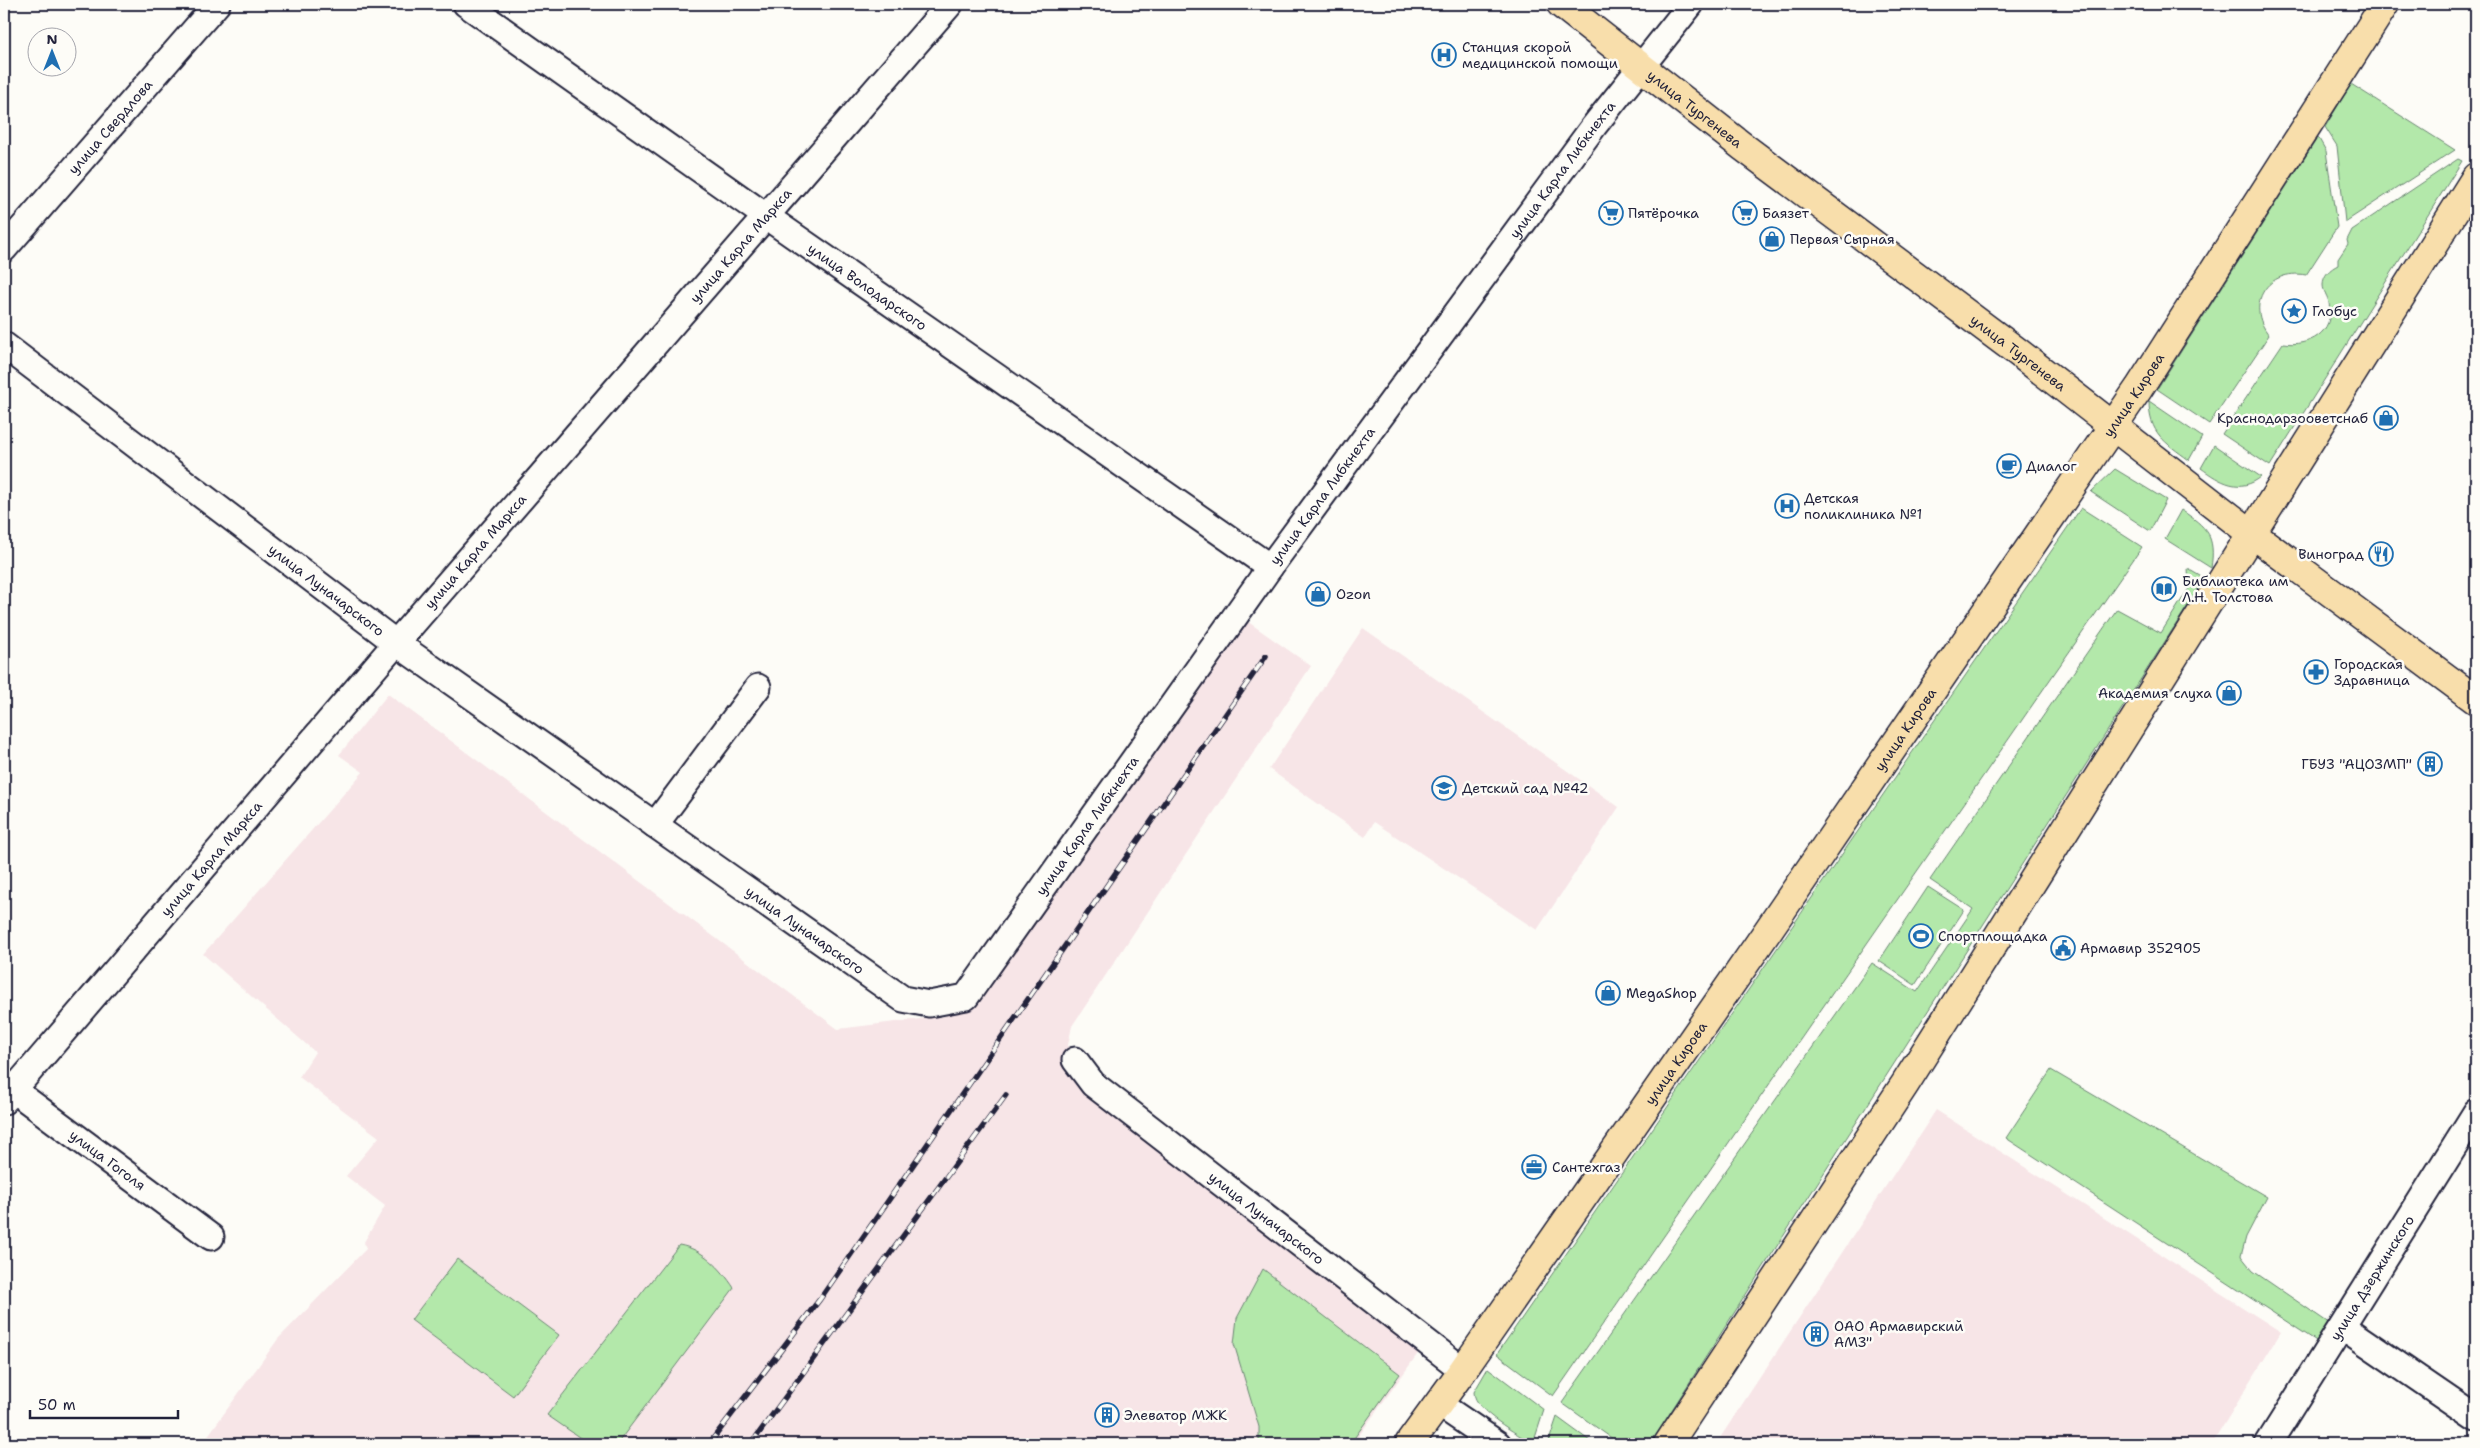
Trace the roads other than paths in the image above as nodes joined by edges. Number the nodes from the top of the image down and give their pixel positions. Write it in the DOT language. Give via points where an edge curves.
graph roads {
  1 [pos="217,4"];
  2 [pos="466,4"];
  3 [pos="950,4"];
  4 [pos="1561,4"];
  5 [pos="1691,4"];
  6 [pos="2385,4"];
  7 [pos="1641,68"];
  8 [pos="2476,177"];
  9 [pos="766,217"];
  10 [pos="4,249"];
  11 [pos="4,345"];
  12 [pos="2113,426"];
  13 [pos="2252,534"];
  14 [pos="1270,567"];
  15 [pos="396,643"];
  16 [pos="758,687"];
  17 [pos="2476,700"];
  18 [pos="655,825"];
  19 [pos="966,997"];
  20 [pos="1075,1060"];
  21 [pos="7,1091"];
  22 [pos="2476,1112"];
  23 [pos="211,1237"];
  24 [pos="2343,1327"];
  25 [pos="1463,1370"];
  26 [pos="1438,1404"];
  27 [pos="2476,1418"];
  28 [pos="1409,1444"];
  29 [pos="1498,1444"];
  30 [pos="1668,1444"];
  31 [pos="2268,1444"];
  1 -- 10 [label="street, улица Свердлова"];
  2 -- 9 [label="street, улица Володарского"];
  3 -- 9 [label="street, улица Карла Маркса"];
  4 -- 7 [label="main road, улица Тургенева"];
  5 -- 7 [label="street, улица Карла Либкнехта"];
  6 -- 12 [label="main road, улица Кирова"];
  7 -- 12 [label="main road, улица Тургенева"];
  7 -- 14 [label="street, улица Карла Либкнехта" via="1594,126"];
  8 -- 13 [label="main road"];
  9 -- 14 [label="street, улица Володарского"];
  9 -- 15 [label="street, улица Карла Маркса"];
  11 -- 15 [label="street, улица Луначарского"];
  12 -- 13 [label="main road, улица Тургенева"];
  12 -- 25 [label="main road, улица Кирова"];
  13 -- 17 [label="main road, улица Тургенева"];
  13 -- 30 [label="main road" via="1904,1084"];
  14 -- 19 [label="street, улица Карла Либкнехта"];
  15 -- 18 [label="street, улица Луначарского"];
  15 -- 21 [label="street, улица Карла Маркса"];
  16 -- 18 [label="street"];
  18 -- 19 [label="street, улица Луначарского" via="903,999 929,1004"];
  20 -- 25 [label="street, улица Луначарского" via="1092,1084"];
  21 -- 23 [label="street, улица Гоголя"];
  22 -- 24 [label="street, улица Дзержинского"];
  24 -- 27 [label="street"];
  24 -- 31 [label="street, улица Дзержинского"];
  25 -- 26 [label="main road, улица Кирова"];
  26 -- 28 [label="main road, улица Кирова"];
  26 -- 29 [label="street"];
}
